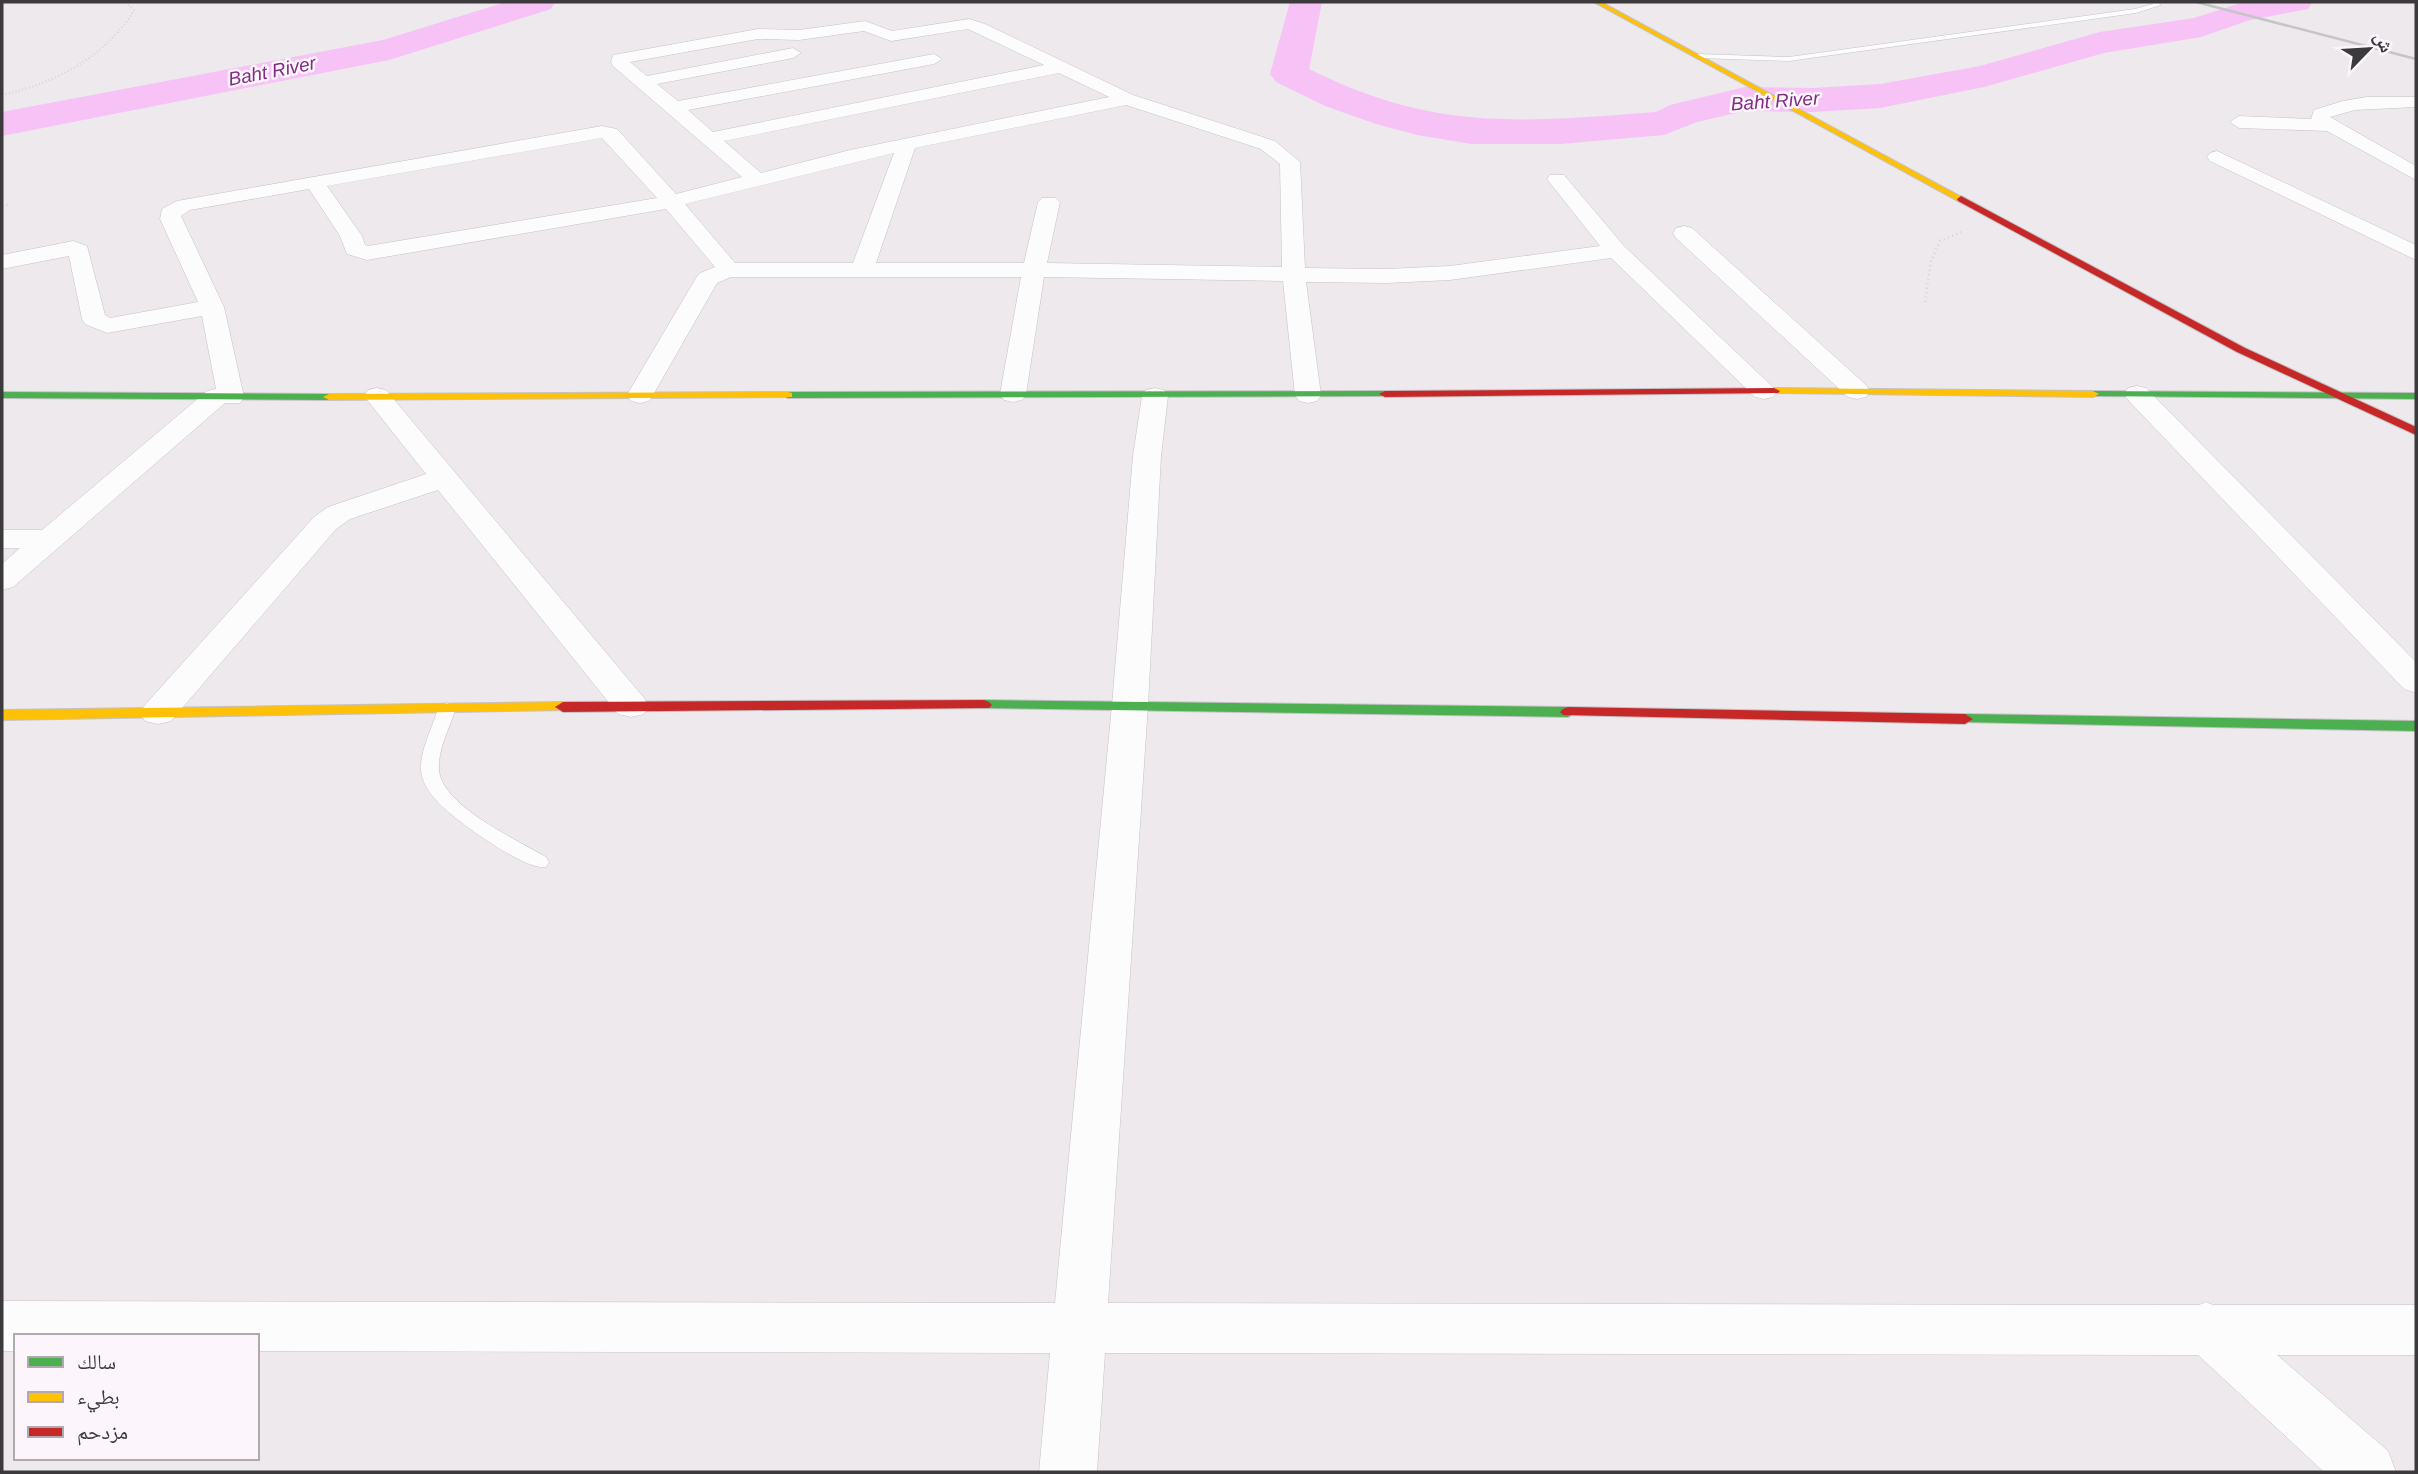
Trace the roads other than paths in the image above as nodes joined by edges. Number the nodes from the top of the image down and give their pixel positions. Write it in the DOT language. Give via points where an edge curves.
graph roads {
  1 [pos="1597,2"];
  2 [pos="2155,2"];
  3 [pos="758,34"];
  4 [pos="891,36"];
  5 [pos="1699,56"];
  6 [pos="934,59"];
  7 [pos="812,67"];
  8 [pos="1062,67"];
  9 [pos="643,82"];
  10 [pos="987,83"];
  11 [pos="1127,99"];
  12 [pos="897,101"];
  13 [pos="2416,102"];
  14 [pos="674,107"];
  15 [pos="861,108"];
  16 [pos="1049,117"];
  17 [pos="798,121"];
  18 [pos="2239,122"];
  19 [pos="2327,125"];
  20 [pos="954,135"];
  21 [pos="710,138"];
  22 [pos="907,144"];
  23 [pos="850,156"];
  24 [pos="2217,157"];
  25 [pos="2416,174"];
  26 [pos="756,179"];
  27 [pos="1557,179"];
  28 [pos="314,182"];
  29 [pos="669,202"];
  30 [pos="1049,202"];
  31 [pos="1684,233"];
  32 [pos="1616,251"];
  33 [pos="2416,254"];
  34 [pos="2,262"];
  35 [pos="728,270"];
  36 [pos="1034,270"];
  37 [pos="862,271"];
  38 [pos="1294,275"];
  39 [pos="212,307"];
  40 [pos="1763,391"];
  41 [pos="1857,391"];
  42 [pos="1013,394"];
  43 [pos="2137,394"];
  44 [pos="2,395"];
  45 [pos="640,395"];
  46 [pos="377,396"];
  47 [pos="1155,396"];
  48 [pos="1308,396"];
  49 [pos="2340,396"];
  50 [pos="2416,396"];
  51 [pos="224,397"];
  52 [pos="2416,431"];
  53 [pos="444,478"];
  54 [pos="2,539"];
  55 [pos="50,539"];
  56 [pos="2,580"];
  57 [pos="2416,682"];
  58 [pos="1130,705"];
  59 [pos="631,706"];
  60 [pos="447,708"];
  61 [pos="158,713"];
  62 [pos="2,715"];
  63 [pos="2416,726"];
  64 [pos="539,862"];
  65 [pos="2,1326"];
  66 [pos="2206,1327"];
  67 [pos="1081,1329"];
  68 [pos="2416,1330"];
  69 [pos="1068,1472"];
  70 [pos="2367,1472"];
  1 -- 5 [label="street"];
  2 -- 5 [label="lane" via="2157,5 2136,11 1797,58"];
  3 -- 4 [label="street" via="799,35 865,26"];
  3 -- 7 [label="street"];
  3 -- 9 [label="street" via="620,59"];
  4 -- 6 [label="street"];
  4 -- 8 [label="street" via="974,25"];
  5 -- 49 [label="street" via="2241,350"];
  6 -- 7 [label="street"];
  6 -- 10 [label="street"];
  7 -- 9 [label="street"];
  7 -- 14 [label="street"];
  7 -- 15 [label="street"];
  8 -- 10 [label="street"];
  8 -- 11 [label="street"];
  9 -- 14 [label="street"];
  10 -- 12 [label="street"];
  10 -- 16 [label="street"];
  11 -- 16 [label="street"];
  11 -- 38 [label="street" via="1231,131 1283,154 1290,162"];
  12 -- 15 [label="street"];
  12 -- 20 [label="street"];
  13 -- 19 [label="street" via="2328,110 2320,119"];
  14 -- 21 [label="street"];
  15 -- 17 [label="street"];
  16 -- 20 [label="street"];
  17 -- 21 [label="street"];
  17 -- 23 [label="street"];
  18 -- 19 [label="street"];
  19 -- 25 [label="street"];
  20 -- 22 [label="street"];
  21 -- 26 [label="street"];
  22 -- 23 [label="street"];
  22 -- 37 [label="street"];
  23 -- 26 [label="street"];
  24 -- 33 [label="street"];
  26 -- 29 [label="street"];
  27 -- 32 [label="street"];
  28 -- 29 [label="street" via="602,132 610,133"];
  28 -- 29 [label="street" via="355,249 367,253"];
  28 -- 39 [label="street" via="184,205 170,214"];
  29 -- 35 [label="street"];
  30 -- 36 [label="street"];
  31 -- 41 [label="street"];
  32 -- 38 [label="street" via="1450,273"];
  32 -- 40 [label="street"];
  34 -- 39 [label="street" via="73,248 79,251 94,319 107,326"];
  35 -- 37 [label="street"];
  35 -- 45 [label="street" via="708,278"];
  36 -- 37 [label="street"];
  36 -- 38 [label="street"];
  36 -- 42 [label="street"];
  38 -- 48 [label="street"];
  39 -- 51 [label="street"];
  40 -- 41 [label="street"];
  40 -- 48 [label="street"];
  41 -- 43 [label="street"];
  42 -- 45 [label="street"];
  42 -- 47 [label="street"];
  43 -- 49 [label="street"];
  43 -- 57 [label="street"];
  44 -- 51 [label="street"];
  45 -- 46 [label="street"];
  46 -- 51 [label="street"];
  46 -- 53 [label="street"];
  47 -- 48 [label="street"];
  47 -- 58 [label="street"];
  49 -- 50 [label="street"];
  49 -- 52 [label="street"];
  51 -- 55 [label="street"];
  53 -- 59 [label="street"];
  53 -- 61 [label="street" via="339,513 325,523"];
  54 -- 55 [label="street"];
  55 -- 56 [label="street"];
  58 -- 59 [label="street"];
  58 -- 63 [label="street"];
  58 -- 67 [label="street"];
  59 -- 60 [label="street"];
  60 -- 61 [label="street"];
  60 -- 64 [label="lane" via="430,770 435,787 453,808"];
  61 -- 62 [label="street"];
  65 -- 67 [label="street"];
  66 -- 67 [label="street"];
  66 -- 68 [label="street"];
  66 -- 70 [label="street"];
  67 -- 69 [label="street"];
}
